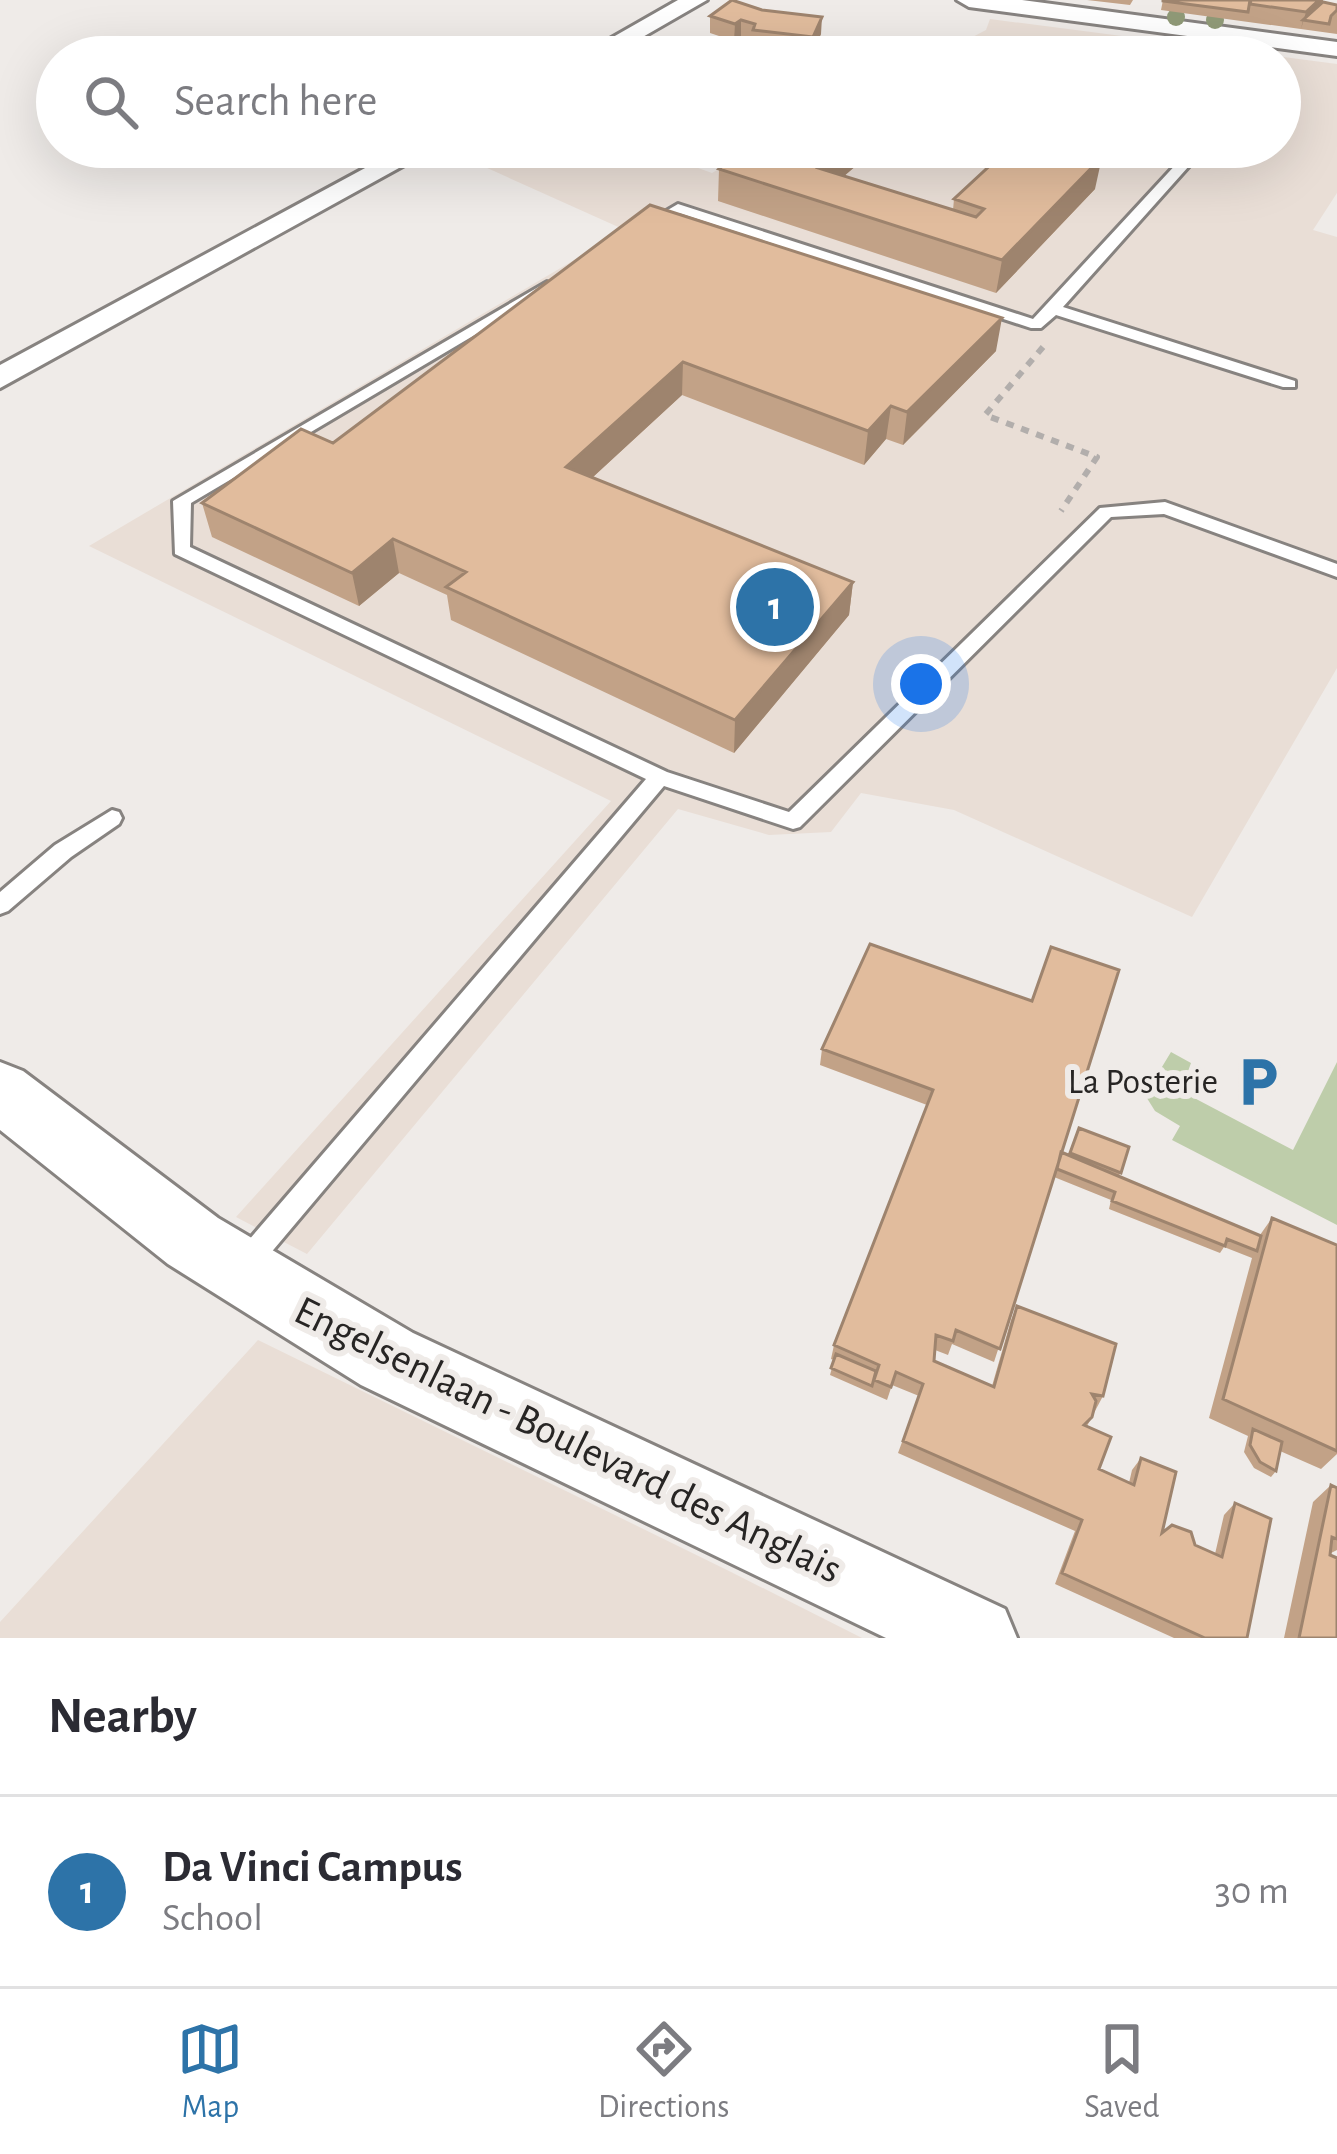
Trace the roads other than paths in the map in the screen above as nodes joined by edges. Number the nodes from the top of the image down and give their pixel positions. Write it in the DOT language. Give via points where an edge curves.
graph roads {
  1 [pos="694,0"];
  2 [pos="969,0"];
  3 [pos="1010,2"];
  4 [pos="628,36"];
  5 [pos="1210,36"];
  6 [pos="1301,49"];
  7 [pos="1337,49"];
  8 [pos="385,168"];
  9 [pos="1179,168"];
  10 [pos="636,233"];
  11 [pos="554,281"];
  12 [pos="1053,309"];
  13 [pos="0,378"];
  14 [pos="1289,384"];
  15 [pos="1337,571"];
  16 [pos="660,777"];
  17 [pos="112,818"];
  18 [pos="0,904"];
  19 [pos="0,1091"];
  20 [pos="238,1271"];
  21 [pos="976,1638"];
  1 -- 4 [label="street"];
  2 -- 3 [label="street"];
  3 -- 5 [label="street"];
  6 -- 7 [label="street"];
  8 -- 13 [label="street"];
  9 -- 12 [label="lane"];
  10 -- 12 [label="lane" via="678,208 1036,326"];
  11 -- 16 [label="lane" via="182,501 181,550"];
  12 -- 14 [label="lane"];
  15 -- 16 [label="lane" via="1165,508 1106,512 793,820"];
  16 -- 20 [label="lane"];
  17 -- 18 [label="lane"];
  19 -- 20 [label="street, Engelsenlaan - Boulevard des Anglais"];
  20 -- 21 [label="street, Engelsenlaan - Boulevard des Anglais" via="387,1359"];
}
